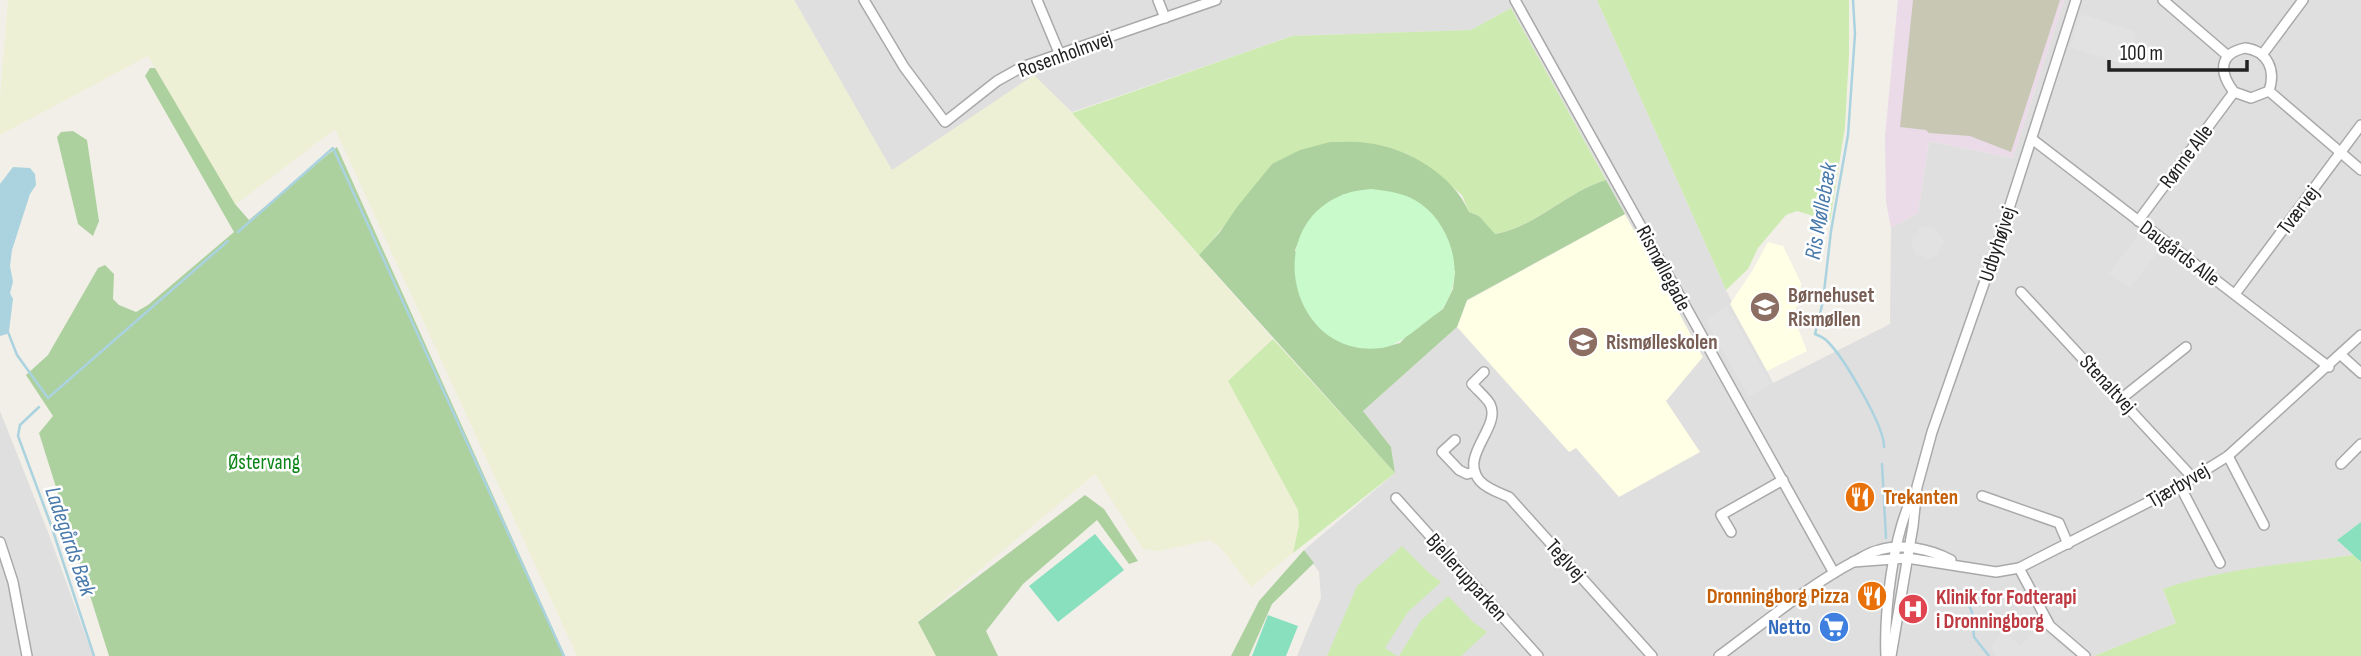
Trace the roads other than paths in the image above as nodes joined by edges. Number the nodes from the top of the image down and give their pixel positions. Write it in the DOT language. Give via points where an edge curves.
graph roads {
  1 [pos="864,0"];
  2 [pos="1037,0"];
  3 [pos="1158,0"];
  4 [pos="1216,0"];
  5 [pos="1515,0"];
  6 [pos="2076,0"];
  7 [pos="2163,0"];
  8 [pos="2303,0"];
  9 [pos="1165,18"];
  10 [pos="1060,55"];
  11 [pos="2262,55"];
  12 [pos="2228,56"];
  13 [pos="2269,91"];
  14 [pos="2234,92"];
  15 [pos="2361,125"];
  16 [pos="2032,139"];
  17 [pos="2340,152"];
  18 [pos="2361,170"];
  19 [pos="2138,220"];
  20 [pos="2021,292"];
  21 [pos="2235,294"];
  22 [pos="2361,335"];
  23 [pos="2186,347"];
  24 [pos="2342,355"];
  25 [pos="2329,367"];
  26 [pos="1484,372"];
  27 [pos="2361,373"];
  28 [pos="2122,398"];
  29 [pos="1455,440"];
  30 [pos="2361,444"];
  31 [pos="2228,456"];
  32 [pos="2341,464"];
  33 [pos="1475,471"];
  34 [pos="2193,478"];
  35 [pos="1783,480"];
  36 [pos="2180,486"];
  37 [pos="1917,487"];
  38 [pos="1982,496"];
  39 [pos="1396,498"];
  40 [pos="2264,525"];
  41 [pos="1731,532"];
  42 [pos="0,542"];
  43 [pos="2068,544"];
  44 [pos="1896,553"];
  45 [pos="1908,553"];
  46 [pos="2220,563"];
  47 [pos="2019,568"];
  48 [pos="1834,573"];
  49 [pos="27,656"];
  50 [pos="1538,656"];
  51 [pos="1652,656"];
  52 [pos="1718,656"];
  53 [pos="1888,656"];
  54 [pos="2085,656"];
  1 -- 10 [label="street, Rosenholmvej" via="944,122 997,81"];
  2 -- 10 [label="street"];
  3 -- 9 [label="street"];
  4 -- 9 [label="street, Rosenholmvej"];
  5 -- 35 [label="street, Rismøllegade"];
  6 -- 16 [label="street, Udbyhøjvej"];
  7 -- 12 [label="street"];
  8 -- 11 [label="street"];
  9 -- 10 [label="street, Rosenholmvej"];
  11 -- 12 [label="street" via="2245,48"];
  11 -- 13 [label="street" via="2271,69"];
  12 -- 14 [label="street" via="2223,74"];
  13 -- 14 [label="street" via="2252,98"];
  13 -- 17 [label="street"];
  14 -- 19 [label="street, Rønne Alle"];
  15 -- 17 [label="street, Tværvej"];
  16 -- 19 [label="street, Daugårds Alle"];
  16 -- 37 [label="street, Udbyhøjvej"];
  17 -- 18 [label="street"];
  17 -- 21 [label="street, Tværvej"];
  19 -- 21 [label="street, Daugårds Alle"];
  20 -- 28 [label="street, Stenaltvej"];
  21 -- 25 [label="street, Daugårds Alle"];
  22 -- 24 [label="street, Tjærbyvej"];
  23 -- 28 [label="street"];
  24 -- 25 [label="street, Tjærbyvej"];
  24 -- 27 [label="street"];
  25 -- 31 [label="street, Tjærbyvej"];
  26 -- 33 [label="street" via="1472,384 1490,405 1492,417 1474,458"];
  28 -- 34 [label="street, Stenaltvej"];
  29 -- 33 [label="street, Teglvej" via="1442,452 1460,470 1467,474"];
  30 -- 32 [label="street"];
  31 -- 34 [label="street, Tjærbyvej"];
  31 -- 40 [label="street"];
  33 -- 51 [label="street, Teglvej" via="1480,481 1509,497"];
  34 -- 36 [label="street, Tjærbyvej"];
  35 -- 41 [label="street" via="1721,515"];
  35 -- 48 [label="street, Rismøllegade"];
  36 -- 43 [label="street, Tjærbyvej"];
  36 -- 46 [label="street"];
  37 -- 44 [label="street, Udbyhøjvej" via="1906,510"];
  37 -- 45 [label="street, Udbyhøjvej"];
  38 -- 43 [label="street" via="2059,523"];
  39 -- 50 [label="street, Bjellerupparken"];
  42 -- 49 [label="street"];
  43 -- 47 [label="street, Tjærbyvej"];
  44 -- 45 [label="street, Tjærbyvej"];
  44 -- 48 [label="street, Tjærbyvej" via="1853,562"];
  44 -- 53 [label="street, Udbyhøjvej"];
  45 -- 47 [label="street, Tjærbyvej" via="1996,572"];
  45 -- 53 [label="street, Udbyhøjvej"];
  47 -- 54 [label="street" via="2050,626"];
  48 -- 52 [label="street"];
}
